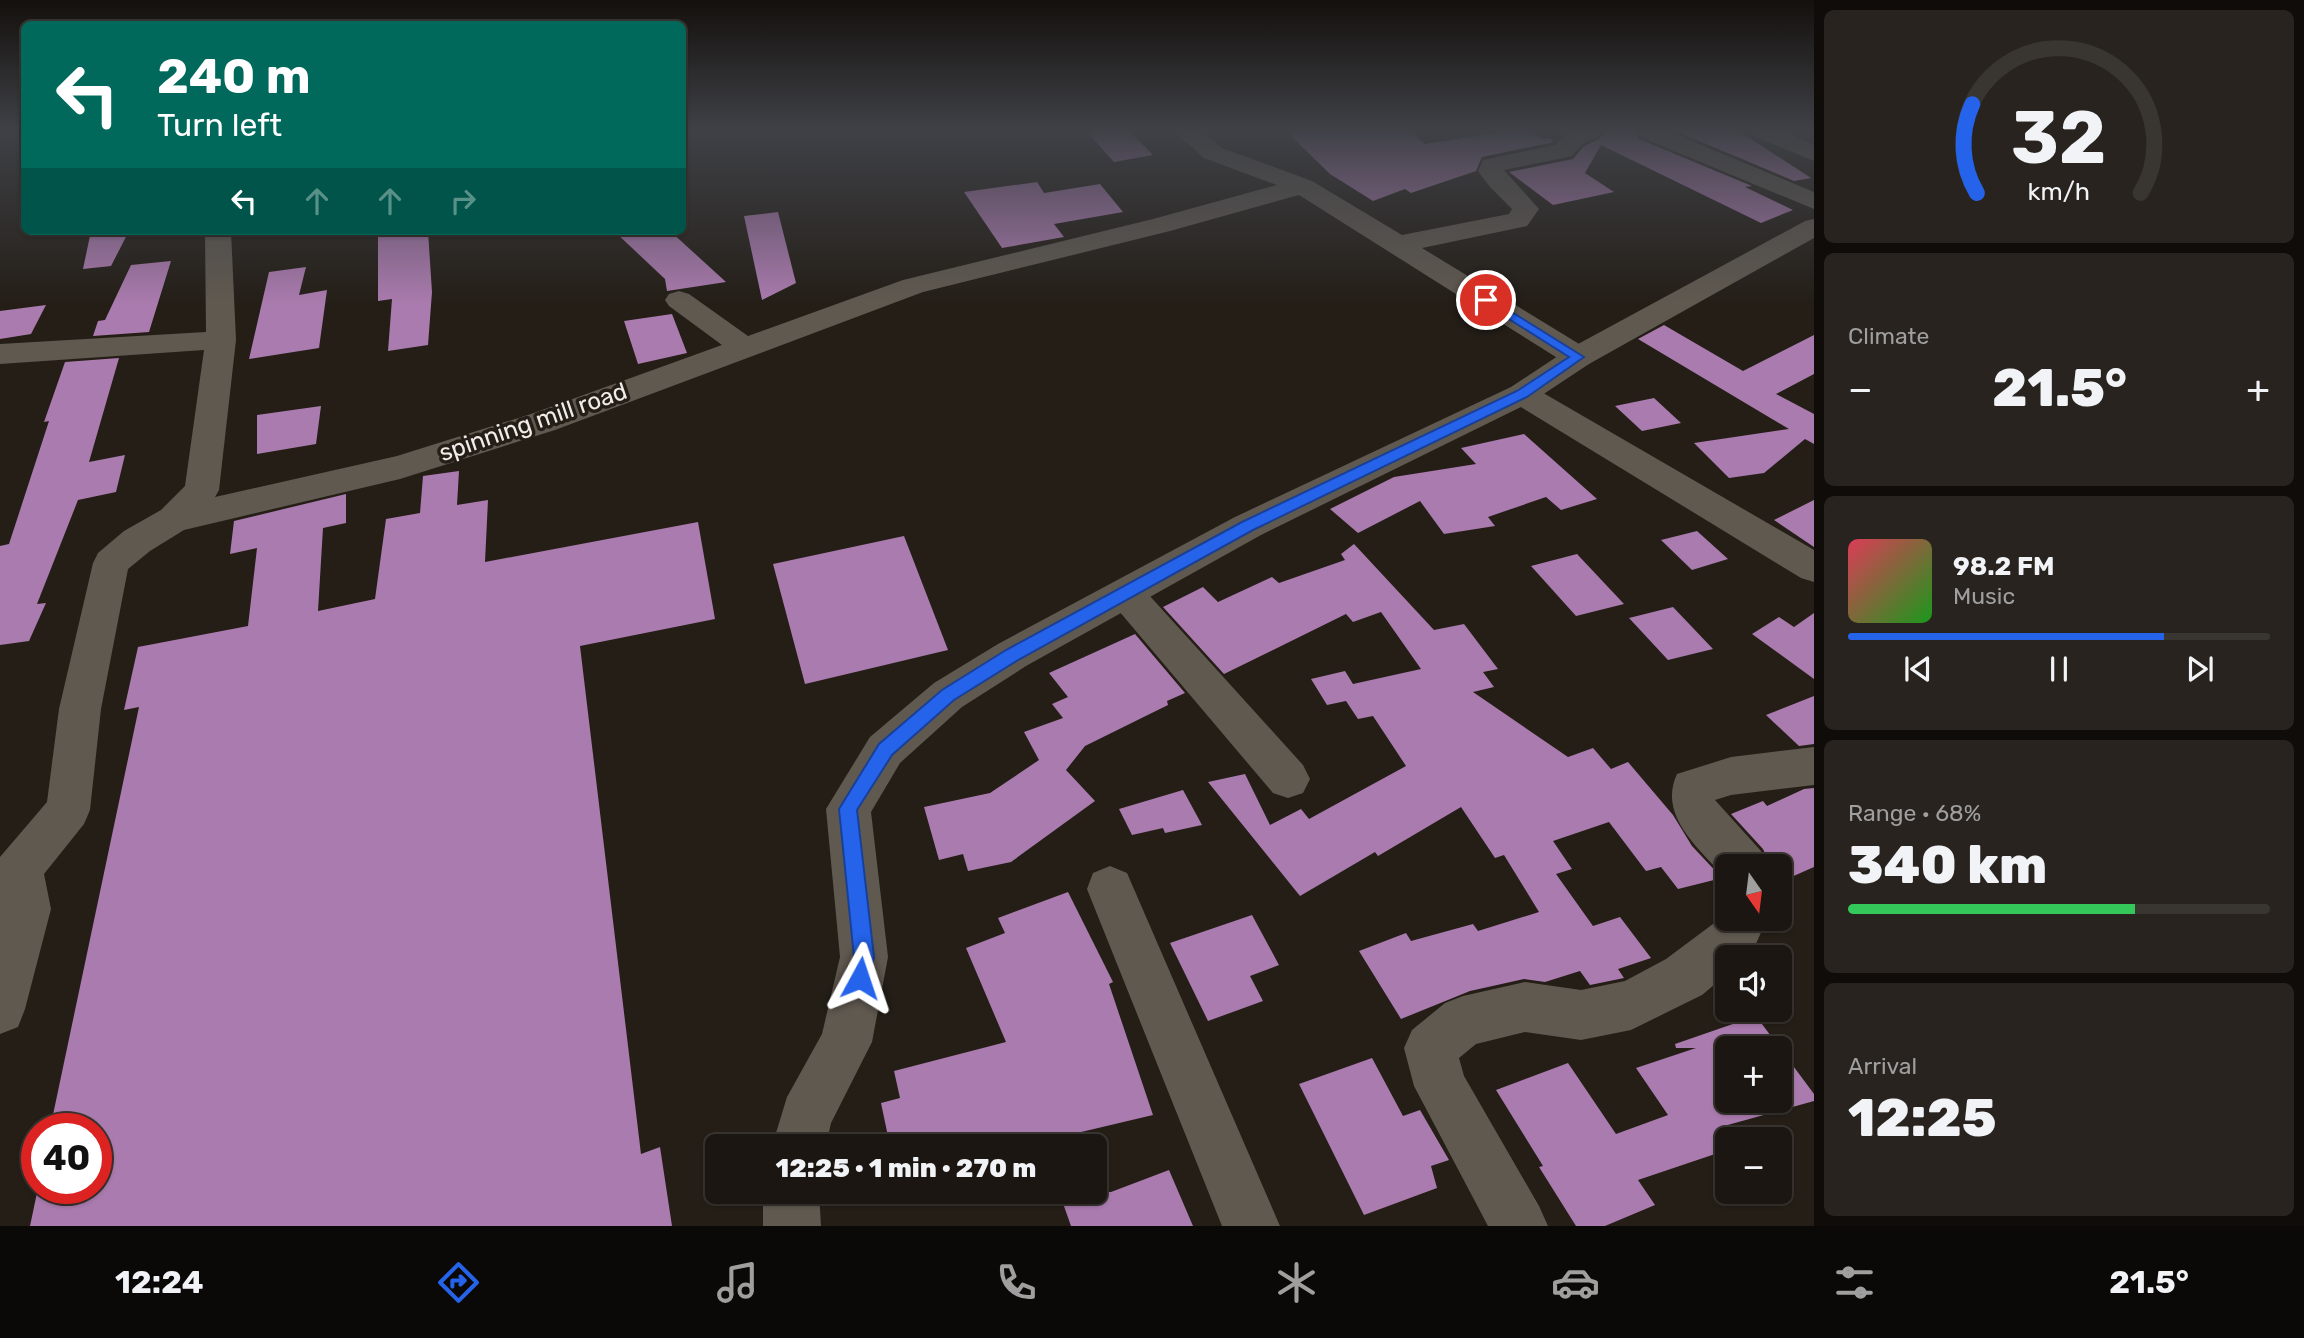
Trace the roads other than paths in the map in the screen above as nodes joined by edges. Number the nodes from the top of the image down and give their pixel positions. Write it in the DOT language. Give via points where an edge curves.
graph roads {
  1 [pos="1292,189"];
  2 [pos="1309,189"];
  3 [pos="1507,189"];
  4 [pos="1786,189"];
  5 [pos="1814,201"];
  6 [pos="1814,227"];
  7 [pos="218,235"];
  8 [pos="1400,244"];
  9 [pos="679,300"];
  10 [pos="221,340"];
  11 [pos="744,347"];
  12 [pos="0,354"];
  13 [pos="1578,357"];
  14 [pos="1522,394"];
  15 [pos="174,519"];
  16 [pos="1814,568"];
  17 [pos="1126,594"];
  18 [pos="1814,766"];
  19 [pos="1288,779"];
  20 [pos="1734,854"];
  21 [pos="3,889"];
  22 [pos="1110,889"];
  23 [pos="1737,931"];
  24 [pos="0,1009"];
  25 [pos="802,1134"];
  26 [pos="791,1204"];
  27 [pos="792,1226"];
  28 [pos="1251,1226"];
  29 [pos="1520,1226"];
  1 -- 11 [label="street, spinning mill road" via="913,286"];
  2 -- 8 [label="street"];
  3 -- 8 [label="street" via="1525,209 1518,220"];
  4 -- 5 [label="street"];
  6 -- 13 [label="street"];
  7 -- 10 [label="street"];
  8 -- 13 [label="street"];
  9 -- 11 [label="street"];
  10 -- 12 [label="street"];
  10 -- 15 [label="street" via="202,490"];
  11 -- 15 [label="street, spinning mill road" via="543,422 400,467"];
  13 -- 14 [label="street"];
  14 -- 16 [label="street"];
  14 -- 17 [label="street" via="1248,526"];
  15 -- 21 [label="street, spinning mill road" via="111,563 80,709 68,810"];
  17 -- 19 [label="street"];
  17 -- 25 [label="street" via="948,695 885,750 848,809 864,957 846,1042 806,1116"];
  18 -- 20 [label="street" via="1731,776 1692,788 1693,808"];
  21 -- 24 [label="street" via="20,872 27,909"];
  22 -- 28 [label="street"];
  23 -- 29 [label="street" via="1684,976 1631,1005 1581,1015 1525,1007 1463,1021 1430,1048 1440,1086"];
  26 -- 27 [label="street"];
}
